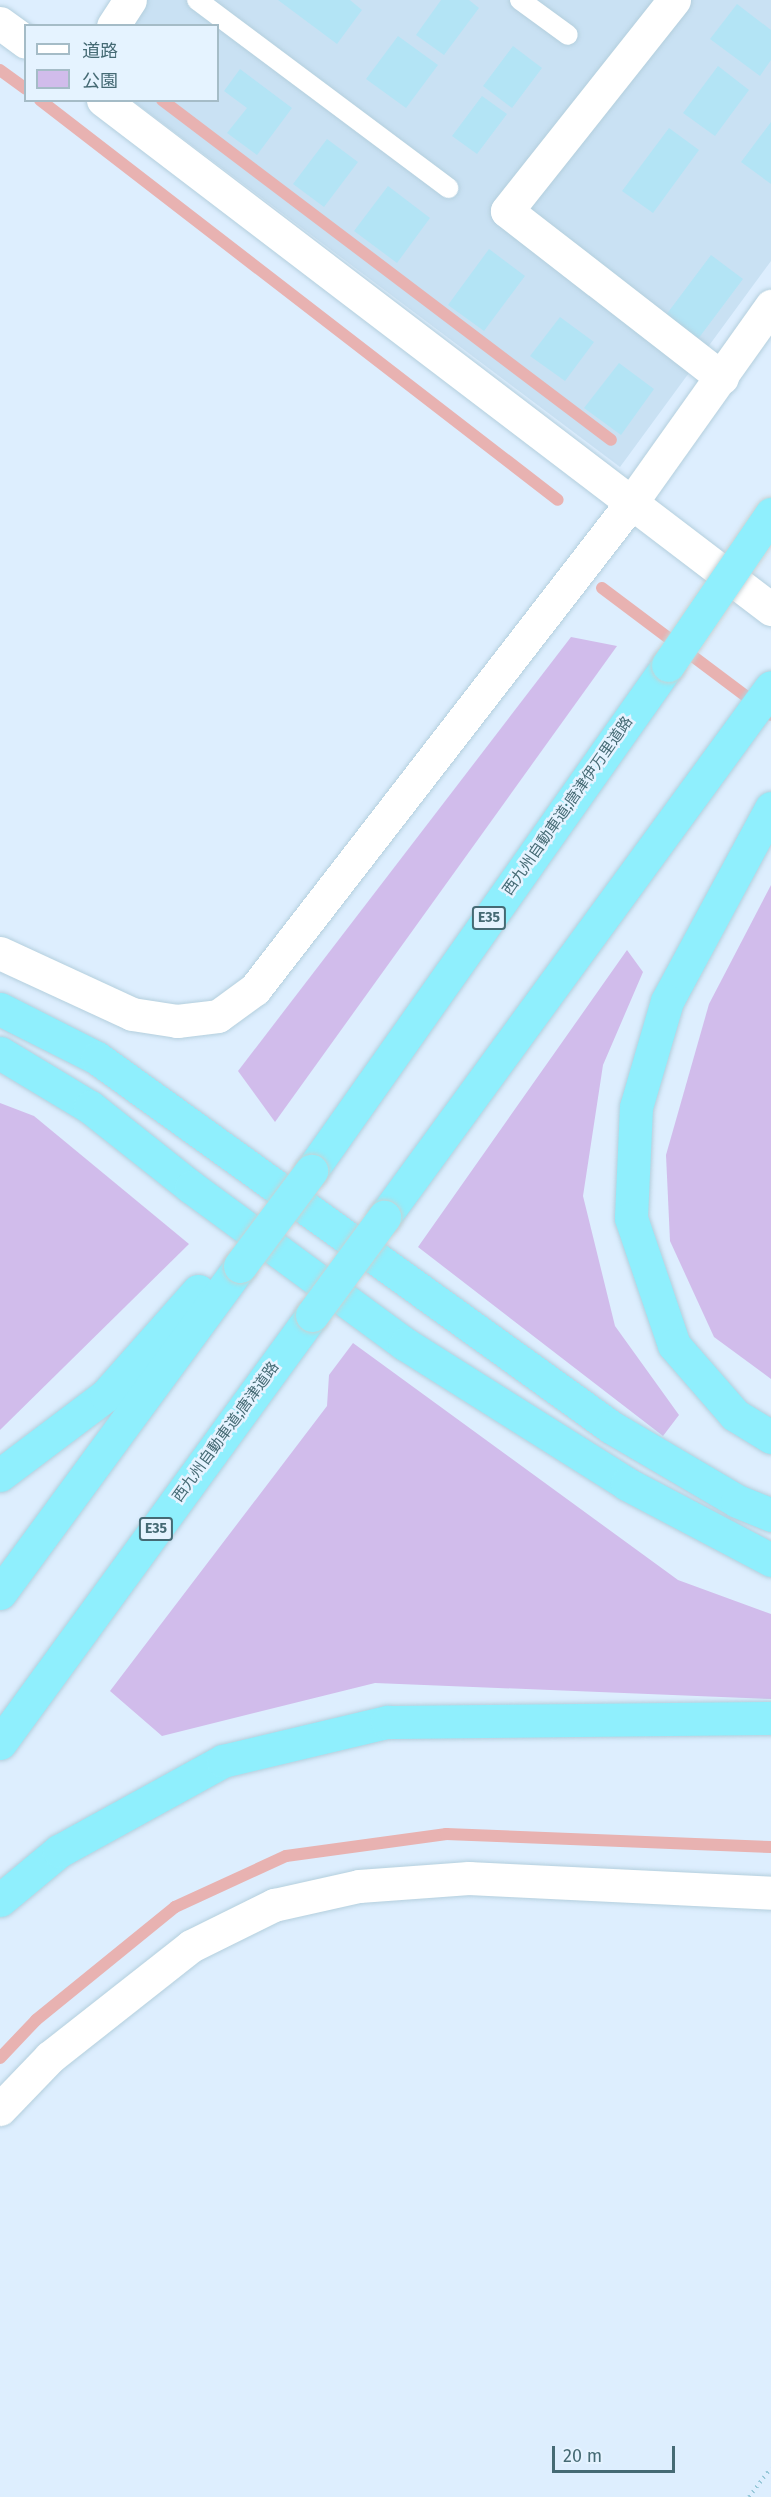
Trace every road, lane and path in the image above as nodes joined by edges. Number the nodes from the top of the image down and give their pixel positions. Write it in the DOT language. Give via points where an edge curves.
graph roads {
  1 [pos="130,0"];
  2 [pos="197,0"];
  3 [pos="520,0"];
  4 [pos="674,0"];
  5 [pos="0,23"];
  6 [pos="114,24"];
  7 [pos="568,35"];
  8 [pos="24,41"];
  9 [pos="107,102"];
  10 [pos="448,188"];
  11 [pos="771,306"];
  12 [pos="722,378"];
  13 [pos="631,503"];
  14 [pos="771,514"];
  15 [pos="771,609"];
  16 [pos="771,687"];
  17 [pos="771,808"];
  18 [pos="0,953"];
  19 [pos="0,1009"];
  20 [pos="0,1053"];
  21 [pos="311,1171"];
  22 [pos="236,1259"];
  23 [pos="771,1437"];
  24 [pos="0,1475"];
  25 [pos="771,1515"];
  26 [pos="771,1560"];
  27 [pos="0,1593"];
  28 [pos="771,1718"];
  29 [pos="0,1743"];
  30 [pos="771,1893"];
  31 [pos="0,1900"];
  32 [pos="0,2109"];
  33 [pos="771,2468"];
  34 [pos="749,2497"];
  1 -- 6 [label="street"];
  2 -- 10 [label="lane"];
  3 -- 7 [label="lane"];
  4 -- 12 [label="street" via="507,211"];
  5 -- 8 [label="street"];
  9 -- 13 [label="street"];
  11 -- 12 [label="street"];
  12 -- 13 [label="street"];
  13 -- 15 [label="street"];
  13 -- 18 [label="street" via="255,989 218,1016 177,1021 132,1014"];
  14 -- 21 [label="highway, 西九州自動車道;唐津伊万里道路 / E35, bridge"];
  16 -- 29 [label="highway, 西九州自動車道;唐津道路 / E35, bridge"];
  17 -- 23 [label="highway" via="667,1001 636,1107 631,1218 674,1345 735,1415"];
  19 -- 25 [label="highway" via="97,1058 611,1427 737,1501"];
  20 -- 26 [label="highway" via="90,1107 191,1187 405,1344 627,1484"];
  21 -- 22 [label="highway, bridge"];
  21 -- 22 [label="highway, 西九州自動車道;唐津伊万里道路 / E35, bridge" via="280,1214"];
  22 -- 24 [label="highway" via="106,1395"];
  22 -- 27 [label="highway, E35"];
  28 -- 31 [label="highway" via="387,1722 247,1755 224,1761 59,1851"];
  30 -- 32 [label="street" via="469,1878 359,1886 274,1905 191,1946 50,2056"];
  33 -- 34 [label="path"];
}
